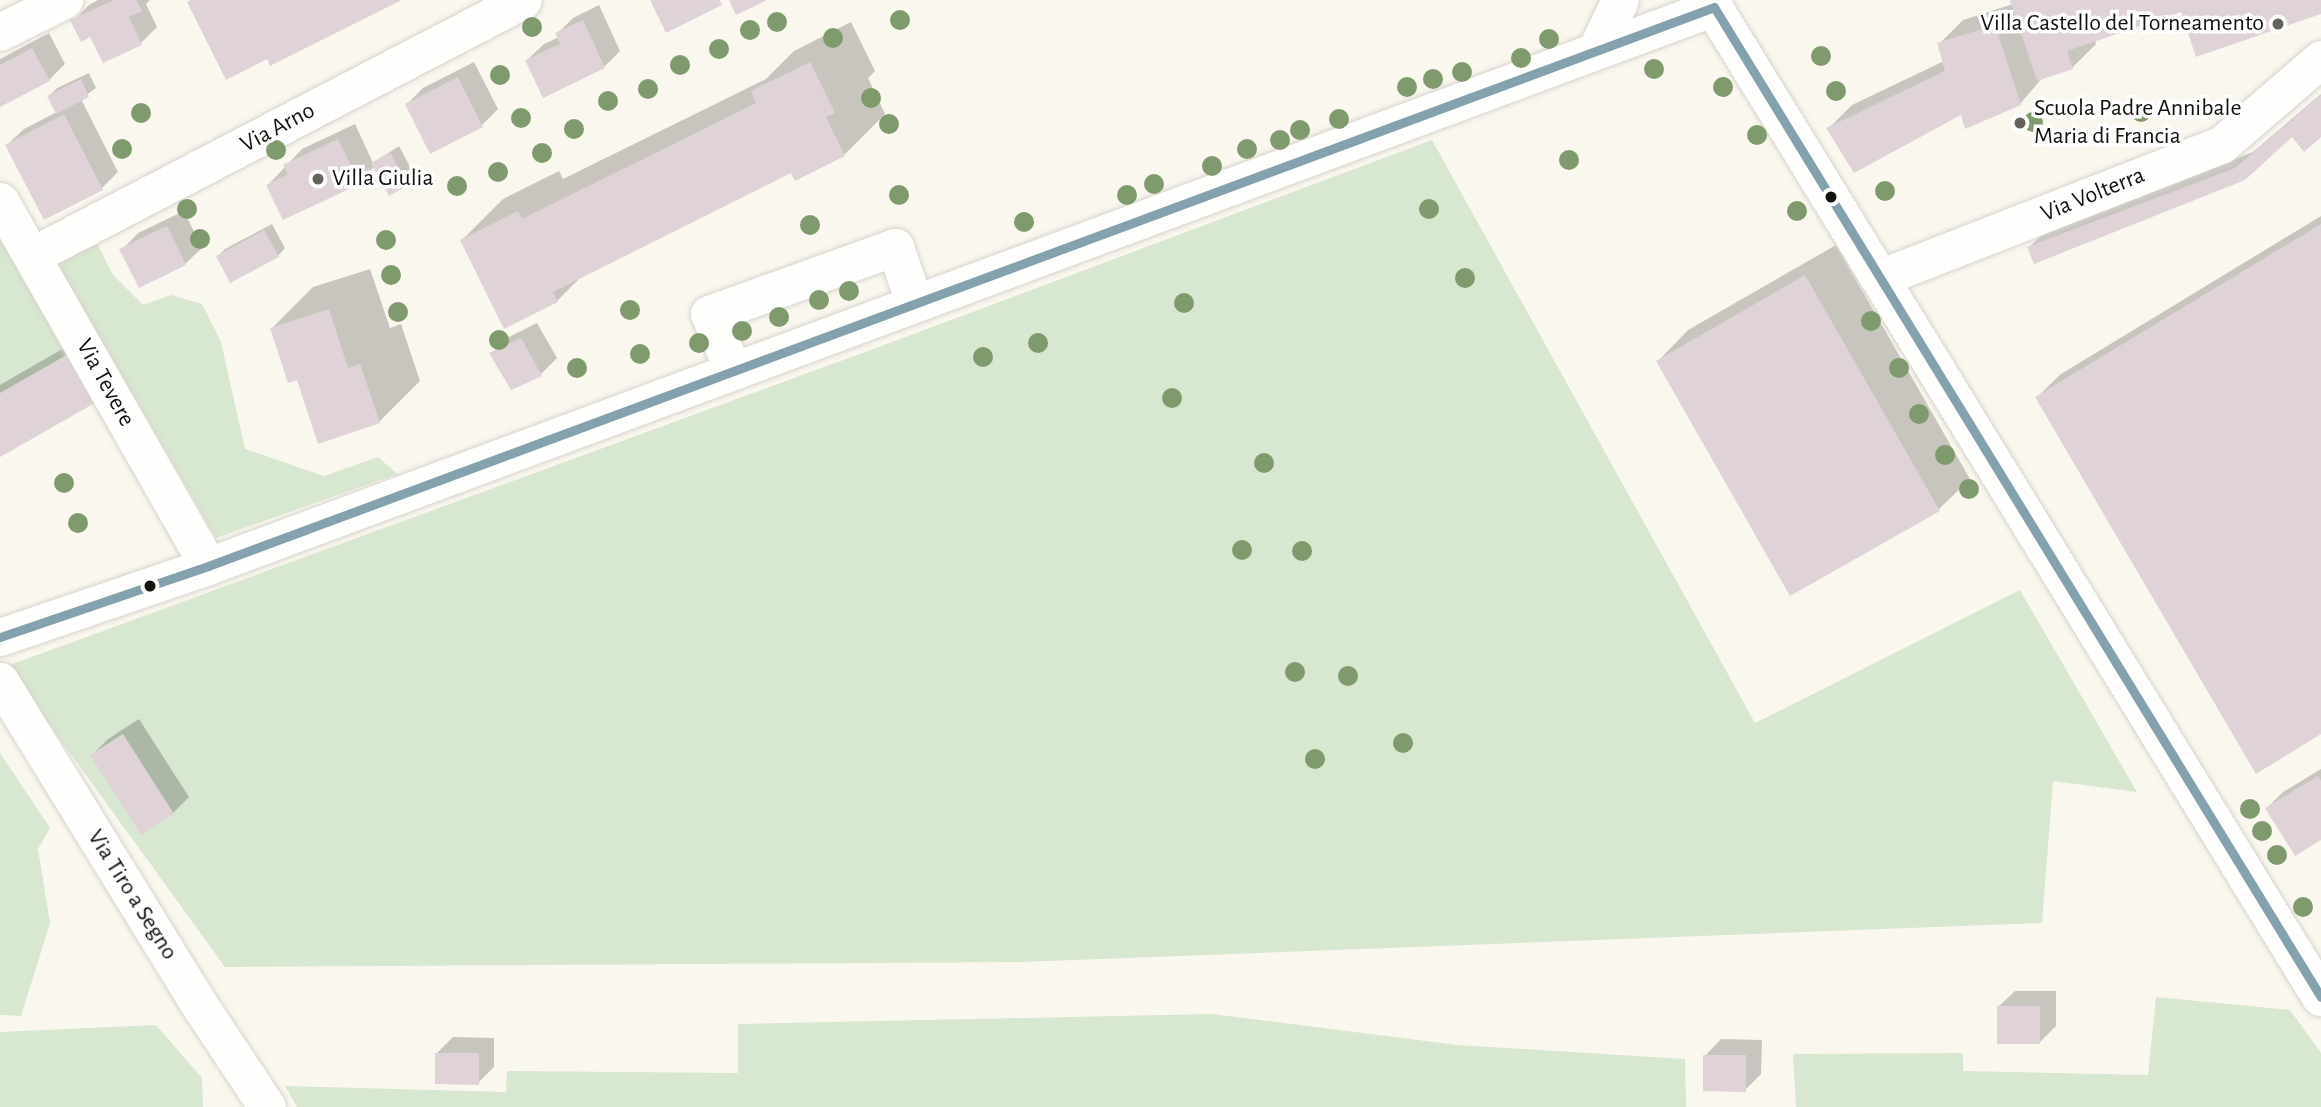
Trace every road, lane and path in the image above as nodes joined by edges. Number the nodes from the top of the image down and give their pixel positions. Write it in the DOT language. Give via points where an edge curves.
graph roads {
  1 [pos="64,0"];
  2 [pos="523,0"];
  3 [pos="1620,0"];
  4 [pos="1711,4"];
  5 [pos="0,32"];
  6 [pos="1596,50"];
  7 [pos="2321,59"];
  8 [pos="0,201"];
  9 [pos="33,255"];
  10 [pos="1882,277"];
  11 [pos="914,302"];
  12 [pos="733,370"];
  13 [pos="208,566"];
  14 [pos="0,637"];
  15 [pos="0,681"];
  16 [pos="2321,997"];
  17 [pos="267,1107"];
  1 -- 5 [label="street"];
  2 -- 9 [label="street, Via Arno"];
  3 -- 6 [label="street"];
  4 -- 6 [label="street"];
  4 -- 10 [label="main road"];
  6 -- 11 [label="street"];
  7 -- 10 [label="street, Via Volterra" via="2221,145"];
  8 -- 9 [label="street, Via Tevere"];
  9 -- 13 [label="street, Via Tevere"];
  10 -- 16 [label="main road"];
  11 -- 12 [label="street"];
  11 -- 12 [label="street" via="895,247 709,314"];
  12 -- 13 [label="street"];
  13 -- 14 [label="street"];
  15 -- 17 [label="street, Via Tiro a Segno"];
}
